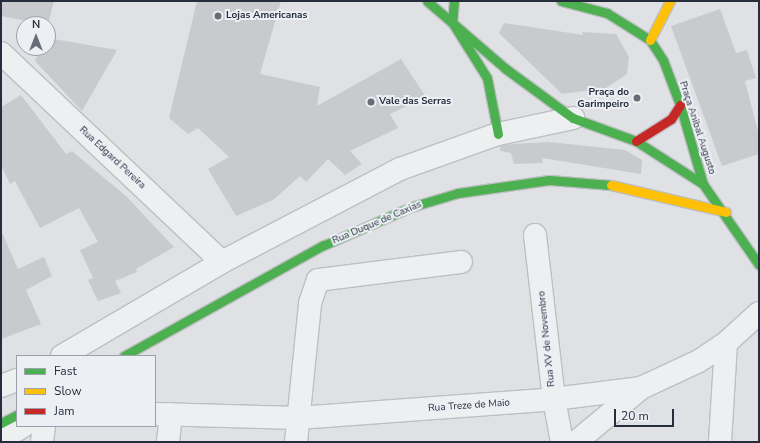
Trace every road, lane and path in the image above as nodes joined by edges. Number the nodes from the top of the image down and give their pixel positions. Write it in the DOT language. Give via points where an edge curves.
graph roads {
  1 [pos="427,1"];
  2 [pos="454,1"];
  3 [pos="561,1"];
  4 [pos="669,3"];
  5 [pos="452,22"];
  6 [pos="650,40"];
  7 [pos="1,53"];
  8 [pos="680,105"];
  9 [pos="573,118"];
  10 [pos="498,134"];
  11 [pos="636,141"];
  12 [pos="704,184"];
  13 [pos="726,212"];
  14 [pos="535,235"];
  15 [pos="222,262"];
  16 [pos="461,262"];
  17 [pos="759,264"];
  18 [pos="759,314"];
  19 [pos="726,343"];
  20 [pos="64,355"];
  21 [pos="126,355"];
  22 [pos="16,380"];
  23 [pos="1,386"];
  24 [pos="641,388"];
  25 [pos="554,399"];
  26 [pos="163,414"];
  27 [pos="16,416"];
  28 [pos="298,418"];
  29 [pos="1,423"];
  30 [pos="21,427"];
  31 [pos="44,427"];
  32 [pos="1,440"];
  33 [pos="42,442"];
  34 [pos="168,442"];
  35 [pos="296,442"];
  36 [pos="562,442"];
  37 [pos="576,442"];
  38 [pos="720,442"];
  1 -- 5 [label="main road, Praça Anibal Augusto"];
  2 -- 5 [label="main road"];
  3 -- 6 [label="main road, Praça Anibal Augusto" via="607,13"];
  4 -- 6 [label="main road"];
  5 -- 9 [label="main road, Praça Anibal Augusto" via="506,69"];
  5 -- 10 [label="main road" via="487,78"];
  6 -- 8 [label="main road, Praça Anibal Augusto" via="663,60"];
  7 -- 15 [label="street, Rua Edgard Pereira"];
  8 -- 11 [label="main road" via="672,119"];
  8 -- 12 [label="main road, Praça Anibal Augusto"];
  9 -- 10 [label="street"];
  9 -- 11 [label="main road, Praça Anibal Augusto"];
  10 -- 15 [label="street" via="400,170"];
  11 -- 12 [label="main road, Praça Anibal Augusto"];
  12 -- 13 [label="main road"];
  13 -- 17 [label="main road"];
  13 -- 21 [label="main road, Rua Duque de Caxias" via="612,185 549,180 458,193 411,207 322,246"];
  14 -- 25 [label="street, Rua XV de Novembro"];
  15 -- 20 [label="street"];
  16 -- 28 [label="street" via="318,280 310,303"];
  18 -- 19 [label="street, Rua Treze de Maio"];
  19 -- 24 [label="street, Rua Treze de Maio" via="659,382"];
  19 -- 38 [label="street"];
  22 -- 23 [label="street"];
  24 -- 25 [label="street, Rua Treze de Maio"];
  24 -- 37 [label="street"];
  25 -- 28 [label="street, Rua Treze de Maio"];
  25 -- 36 [label="street, Rua XV de Novembro"];
  26 -- 28 [label="street, Rua Treze de Maio"];
  26 -- 34 [label="street"];
  27 -- 29 [label="main road"];
  28 -- 35 [label="street"];
  30 -- 32 [label="street"];
  31 -- 33 [label="street"];
}
